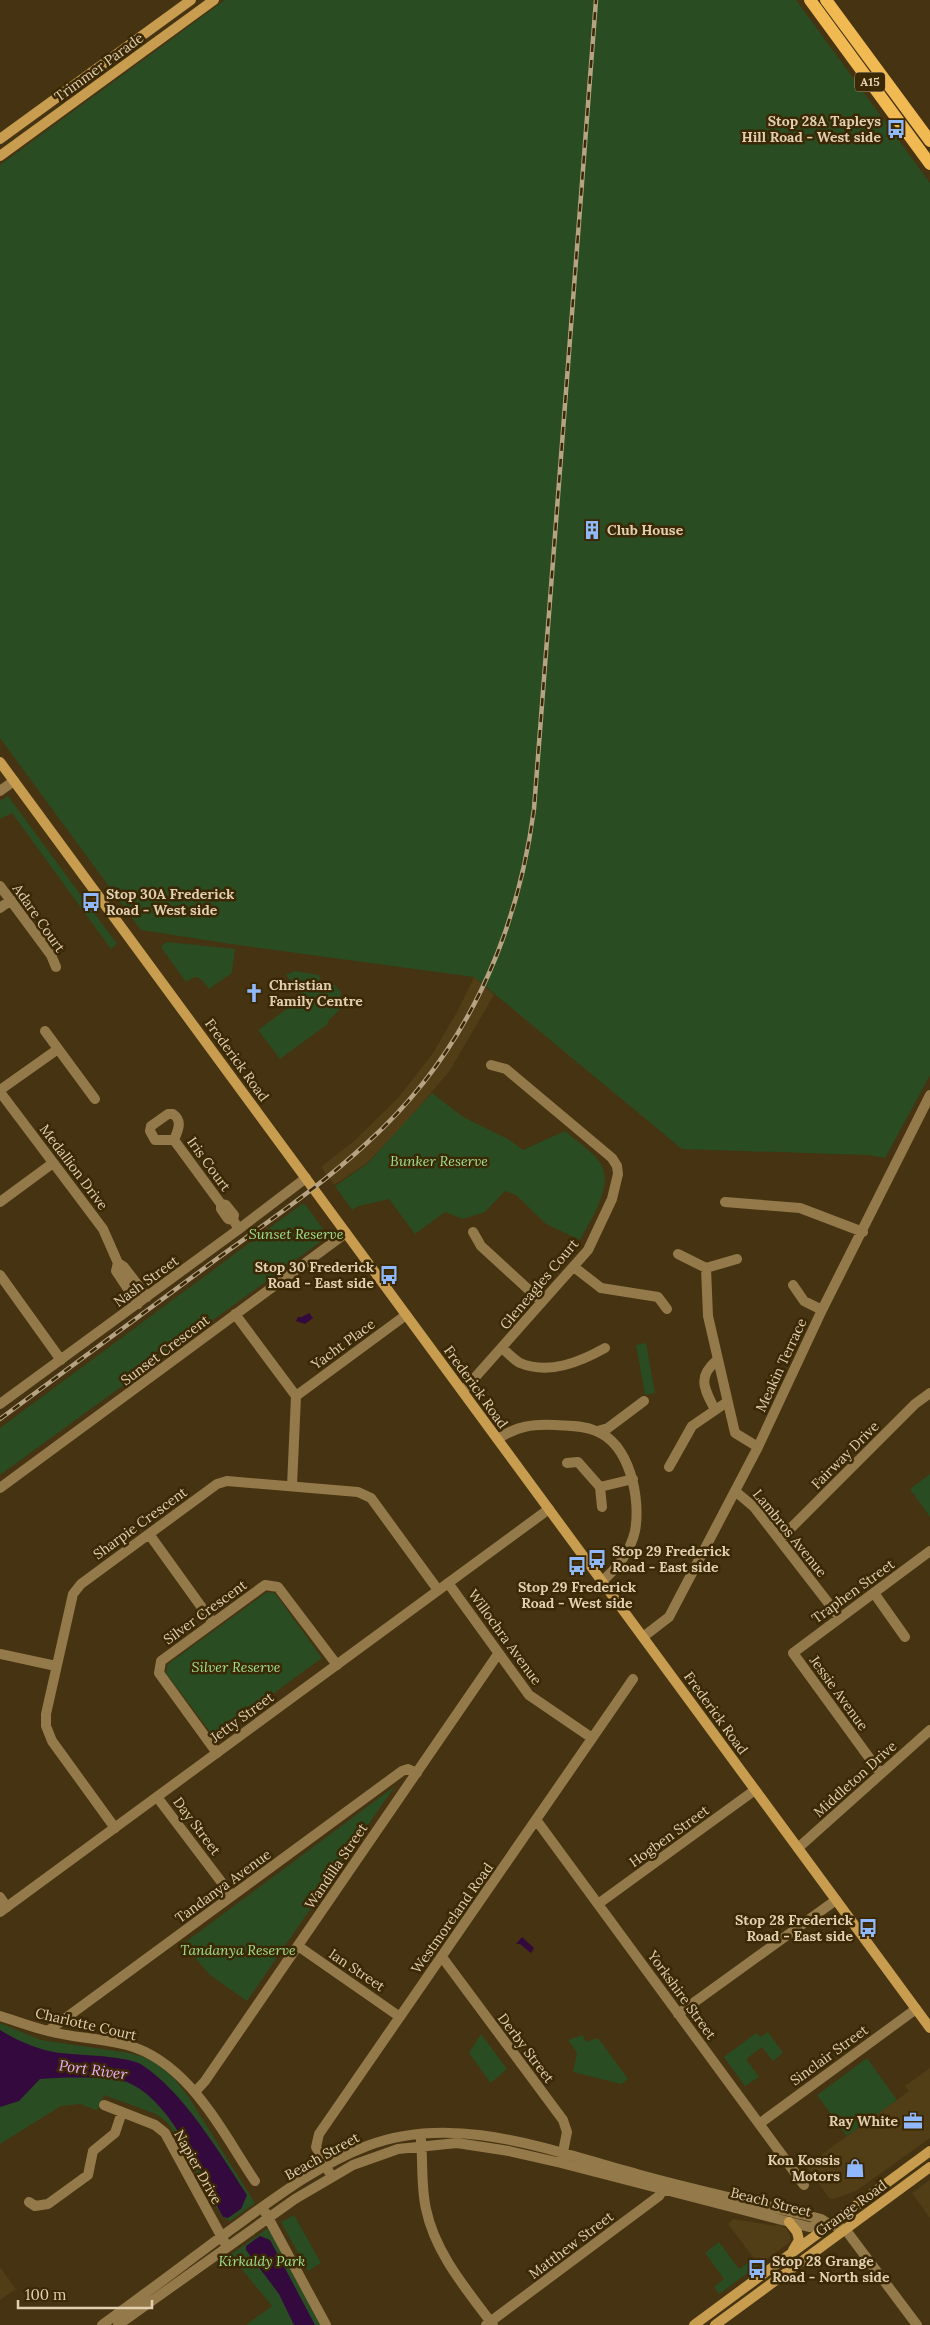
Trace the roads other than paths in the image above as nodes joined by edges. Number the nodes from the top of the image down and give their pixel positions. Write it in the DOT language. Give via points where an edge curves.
graph roads {
  1 [pos="191,0"];
  2 [pos="214,0"];
  3 [pos="810,0"];
  4 [pos="826,0"];
  5 [pos="0,139"];
  6 [pos="930,141"];
  7 [pos="0,156"];
  8 [pos="930,164"];
  9 [pos="0,762"];
  10 [pos="14,781"];
  11 [pos="0,791"];
  12 [pos="0,886"];
  13 [pos="10,900"];
  14 [pos="0,908"];
  15 [pos="56,967"];
  16 [pos="46,1032"];
  17 [pos="58,1049"];
  18 [pos="491,1065"];
  19 [pos="0,1091"];
  20 [pos="930,1095"];
  21 [pos="95,1099"];
  22 [pos="174,1140"];
  23 [pos="53,1163"];
  24 [pos="306,1178"];
  25 [pos="0,1202"];
  26 [pos="726,1202"];
  27 [pos="240,1229"];
  28 [pos="473,1232"];
  29 [pos="863,1232"];
  30 [pos="346,1233"];
  31 [pos="678,1254"];
  32 [pos="737,1259"];
  33 [pos="118,1263"];
  34 [pos="574,1267"];
  35 [pos="706,1268"];
  36 [pos="0,1275"];
  37 [pos="793,1284"];
  38 [pos="147,1297"];
  39 [pos="542,1302"];
  40 [pos="138,1304"];
  41 [pos="667,1309"];
  42 [pos="822,1310"];
  43 [pos="235,1314"];
  44 [pos="406,1315"];
  45 [pos="502,1348"];
  46 [pos="605,1348"];
  47 [pos="61,1360"];
  48 [pos="717,1360"];
  49 [pos="463,1391"];
  50 [pos="930,1393"];
  51 [pos="296,1396"];
  52 [pos="644,1401"];
  53 [pos="727,1402"];
  54 [pos="0,1404"];
  55 [pos="715,1410"];
  56 [pos="598,1431"];
  57 [pos="498,1439"];
  58 [pos="758,1447"];
  59 [pos="567,1463"];
  60 [pos="669,1467"];
  61 [pos="633,1479"];
  62 [pos="292,1486"];
  63 [pos="600,1487"];
  64 [pos="0,1488"];
  65 [pos="735,1491"];
  66 [pos="602,1507"];
  67 [pos="549,1509"];
  68 [pos="149,1534"];
  69 [pos="780,1539"];
  70 [pos="930,1551"];
  71 [pos="602,1581"];
  72 [pos="448,1583"];
  73 [pos="438,1590"];
  74 [pos="874,1593"];
  75 [pos="840,1618"];
  76 [pos="213,1623"];
  77 [pos="905,1636"];
  78 [pos="643,1637"];
  79 [pos="793,1653"];
  80 [pos="0,1654"];
  81 [pos="498,1654"];
  82 [pos="337,1665"];
  83 [pos="56,1666"];
  84 [pos="633,1679"];
  85 [pos="930,1730"];
  86 [pos="592,1738"];
  87 [pos="217,1753"];
  88 [pos="417,1772"];
  89 [pos="881,1774"];
  90 [pos="755,1790"];
  91 [pos="157,1797"];
  92 [pos="537,1821"];
  93 [pos="115,1828"];
  94 [pos="798,1848"];
  95 [pos="232,1896"];
  96 [pos="0,1897"];
  97 [pos="836,1900"];
  98 [pos="598,1904"];
  99 [pos="4,1909"];
  100 [pos="298,1946"];
  101 [pos="442,1957"];
  102 [pos="916,2009"];
  103 [pos="678,2014"];
  104 [pos="0,2016"];
  105 [pos="400,2016"];
  106 [pos="930,2028"];
  107 [pos="48,2031"];
  108 [pos="194,2092"];
  109 [pos="104,2105"];
  110 [pos="122,2112"];
  111 [pos="759,2124"];
  112 [pos="420,2134"];
  113 [pos="421,2146"];
  114 [pos="930,2151"];
  115 [pos="564,2152"];
  116 [pos="561,2162"];
  117 [pos="326,2167"];
  118 [pos="930,2167"];
  119 [pos="332,2176"];
  120 [pos="255,2181"];
  121 [pos="666,2185"];
  122 [pos="804,2185"];
  123 [pos="29,2202"];
  124 [pos="262,2207"];
  125 [pos="269,2217"];
  126 [pos="789,2222"];
  127 [pos="830,2225"];
  128 [pos="846,2229"];
  129 [pos="224,2241"];
  130 [pos="789,2255"];
  131 [pos="489,2324"];
  132 [pos="102,2325"];
  133 [pos="118,2325"];
  134 [pos="326,2325"];
  135 [pos="694,2325"];
  136 [pos="715,2325"];
  137 [pos="917,2325"];
  1 -- 5 [label="main road, Trimmer Parade"];
  2 -- 7 [label="main road, Trimmer Parade"];
  3 -- 8 [label="main road, A15"];
  4 -- 6 [label="main road, A15"];
  9 -- 10 [label="main road, Frederick Road"];
  10 -- 11 [label="street"];
  10 -- 24 [label="main road, Frederick Road"];
  12 -- 13 [label="street, Adare Court"];
  13 -- 14 [label="street"];
  13 -- 15 [label="street, Adare Court" via="52,955"];
  16 -- 17 [label="street"];
  17 -- 19 [label="street"];
  17 -- 21 [label="street"];
  18 -- 34 [label="street, Gleneagles Court" via="506,1069 615,1161 618,1174 612,1199 588,1250"];
  19 -- 23 [label="street, Medallion Drive"];
  20 -- 29 [label="street, Meakin Terrace"];
  22 -- 27 [label="street, Iris Court" via="221,1204 234,1215 233,1220"];
  23 -- 25 [label="street"];
  23 -- 33 [label="street, Medallion Drive" via="103,1229"];
  24 -- 27 [label="street, Nash Street"];
  24 -- 30 [label="main road, Frederick Road"];
  26 -- 29 [label="street" via="800,1208"];
  27 -- 38 [label="street, Nash Street"];
  28 -- 39 [label="street" via="481,1246"];
  29 -- 42 [label="street, Meakin Terrace"];
  30 -- 43 [label="street, Sunset Crescent"];
  30 -- 44 [label="main road, Frederick Road"];
  31 -- 35 [label="street"];
  32 -- 35 [label="street"];
  33 -- 38 [label="street, Medallion Drive" via="124,1266"];
  33 -- 40 [label="street, Medallion Drive" via="116,1271"];
  34 -- 39 [label="street, Gleneagles Court"];
  34 -- 41 [label="street" via="601,1288 658,1297"];
  35 -- 48 [label="street" via="708,1316"];
  36 -- 47 [label="street"];
  37 -- 42 [label="street" via="804,1301"];
  38 -- 40 [label="street, Nash Street"];
  39 -- 45 [label="street, Gleneagles Court"];
  40 -- 47 [label="street, Nash Street"];
  42 -- 58 [label="street, Meakin Terrace"];
  43 -- 51 [label="street"];
  43 -- 64 [label="street, Sunset Crescent"];
  44 -- 49 [label="main road, Frederick Road"];
  44 -- 51 [label="street, Yacht Place"];
  45 -- 46 [label="street" via="518,1362 553,1367 584,1360"];
  45 -- 49 [label="street, Gleneagles Court"];
  47 -- 54 [label="street, Nash Street"];
  48 -- 53 [label="street"];
  48 -- 55 [label="street" via="707,1368 703,1385"];
  49 -- 57 [label="main road, Frederick Road"];
  50 -- 69 [label="street, Fairway Drive" via="915,1404"];
  51 -- 62 [label="street"];
  52 -- 56 [label="street" via="608,1428"];
  53 -- 55 [label="street"];
  53 -- 58 [label="street" via="735,1433"];
  55 -- 60 [label="street" via="692,1426"];
  56 -- 57 [label="street" via="580,1426 532,1424 514,1429"];
  56 -- 61 [label="street" via="614,1444"];
  57 -- 67 [label="main road, Frederick Road"];
  58 -- 65 [label="street, Meakin Terrace"];
  59 -- 63 [label="street" via="578,1462"];
  61 -- 63 [label="street"];
  61 -- 71 [label="street" via="635,1531 618,1566"];
  62 -- 68 [label="street, Sharpie Crescent" via="227,1481 217,1484"];
  62 -- 73 [label="street, Sharpie Crescent" via="358,1492 371,1498"];
  63 -- 66 [label="street"];
  65 -- 69 [label="street, Lambros Avenue" via="754,1507"];
  65 -- 78 [label="street, Meakin Terrace" via="669,1617"];
  67 -- 71 [label="main road, Frederick Road"];
  67 -- 72 [label="street, Jetty Street"];
  68 -- 76 [label="street"];
  68 -- 83 [label="street, Sharpie Crescent" via="81,1584 73,1594"];
  69 -- 75 [label="street, Lambros Avenue"];
  70 -- 74 [label="street, Traphen Street"];
  71 -- 78 [label="main road, Frederick Road"];
  72 -- 73 [label="street, Jetty Street"];
  72 -- 81 [label="street, Willochra Avenue"];
  73 -- 82 [label="street, Jetty Street"];
  74 -- 75 [label="street, Traphen Street"];
  74 -- 77 [label="street"];
  75 -- 79 [label="street, Traphen Street"];
  76 -- 82 [label="street, Silver Crescent" via="265,1585 278,1587"];
  76 -- 87 [label="street, Silver Crescent" via="162,1661 159,1674"];
  78 -- 90 [label="main road, Frederick Road"];
  79 -- 89 [label="street, Jessie Avenue"];
  80 -- 83 [label="street"];
  81 -- 86 [label="street, Willochra Avenue" via="529,1694"];
  81 -- 88 [label="street, Wandilla Street"];
  82 -- 87 [label="street, Jetty Street"];
  83 -- 93 [label="street, Sharpie Crescent" via="46,1726 52,1741"];
  84 -- 86 [label="street, Westmoreland Road"];
  85 -- 89 [label="street, Middleton Drive"];
  86 -- 92 [label="street, Westmoreland Road"];
  87 -- 91 [label="street, Jetty Street"];
  88 -- 95 [label="street, Tandanya Avenue" via="402,1771"];
  88 -- 100 [label="street, Wandilla Street"];
  89 -- 94 [label="street, Middleton Drive"];
  90 -- 94 [label="main road, Frederick Road"];
  90 -- 98 [label="street, Hogben Street"];
  91 -- 93 [label="street, Jetty Street"];
  91 -- 95 [label="street, Day Street"];
  92 -- 98 [label="street, Yorkshire Street"];
  92 -- 101 [label="street, Westmoreland Road"];
  93 -- 99 [label="street, Jetty Street"];
  94 -- 97 [label="main road, Frederick Road"];
  95 -- 107 [label="street, Tandanya Avenue"];
  96 -- 99 [label="street"];
  97 -- 102 [label="main road, Frederick Road"];
  97 -- 103 [label="street"];
  98 -- 103 [label="street, Yorkshire Street"];
  100 -- 105 [label="street, Ian Street"];
  100 -- 108 [label="street, Wandilla Street" via="205,2081"];
  101 -- 105 [label="street, Westmoreland Road"];
  101 -- 115 [label="street, Derby Street" via="563,2120 567,2132"];
  102 -- 106 [label="main road, Frederick Road"];
  102 -- 111 [label="street, Sinclair Street"];
  103 -- 111 [label="street, Yorkshire Street"];
  104 -- 107 [label="street, Charlotte Court"];
  105 -- 117 [label="street, Westmoreland Road" via="319,2134 316,2147"];
  107 -- 108 [label="street, Charlotte Court" via="127,2045 170,2067"];
  108 -- 120 [label="street, Charlotte Court"];
  109 -- 110 [label="street, Napier Drive"];
  110 -- 123 [label="street" via="115,2133 93,2151 88,2175 48,2204 35,2206"];
  110 -- 129 [label="street, Napier Drive" via="155,2125 165,2133"];
  111 -- 122 [label="street, Yorkshire Street"];
  112 -- 113 [label="street"];
  112 -- 115 [label="street, Beach Street" via="484,2136"];
  112 -- 117 [label="street, Beach Street" via="368,2146"];
  113 -- 116 [label="street, Beach Street" via="457,2143"];
  113 -- 119 [label="street, Beach Street" via="376,2156"];
  113 -- 131 [label="street" via="423,2191 431,2228 453,2270"];
  114 -- 127 [label="main road, Grange Road"];
  115 -- 116 [label="street, Derby Street"];
  115 -- 121 [label="street, Beach Street"];
  116 -- 121 [label="street, Beach Street"];
  117 -- 119 [label="street, Westmoreland Road"];
  117 -- 124 [label="street, Beach Street"];
  118 -- 128 [label="main road, Grange Road"];
  119 -- 125 [label="street, Beach Street"];
  121 -- 126 [label="street, Beach Street"];
  121 -- 127 [label="street, Beach Street" via="821,2219"];
  121 -- 131 [label="street, Matthew Street" via="659,2196"];
  124 -- 125 [label="street"];
  124 -- 129 [label="street, Beach Street"];
  125 -- 129 [label="street, Beach Street"];
  125 -- 134 [label="street"];
  126 -- 127 [label="street, Beach Street" via="809,2227"];
  126 -- 130 [label="main road" via="799,2240"];
  127 -- 128 [label="street"];
  127 -- 130 [label="main road, Grange Road"];
  128 -- 136 [label="main road, Grange Road"];
  128 -- 137 [label="street"];
  129 -- 132 [label="street, Beach Street"];
  129 -- 133 [label="street, Beach Street"];
  130 -- 135 [label="main road, Grange Road"];
}
